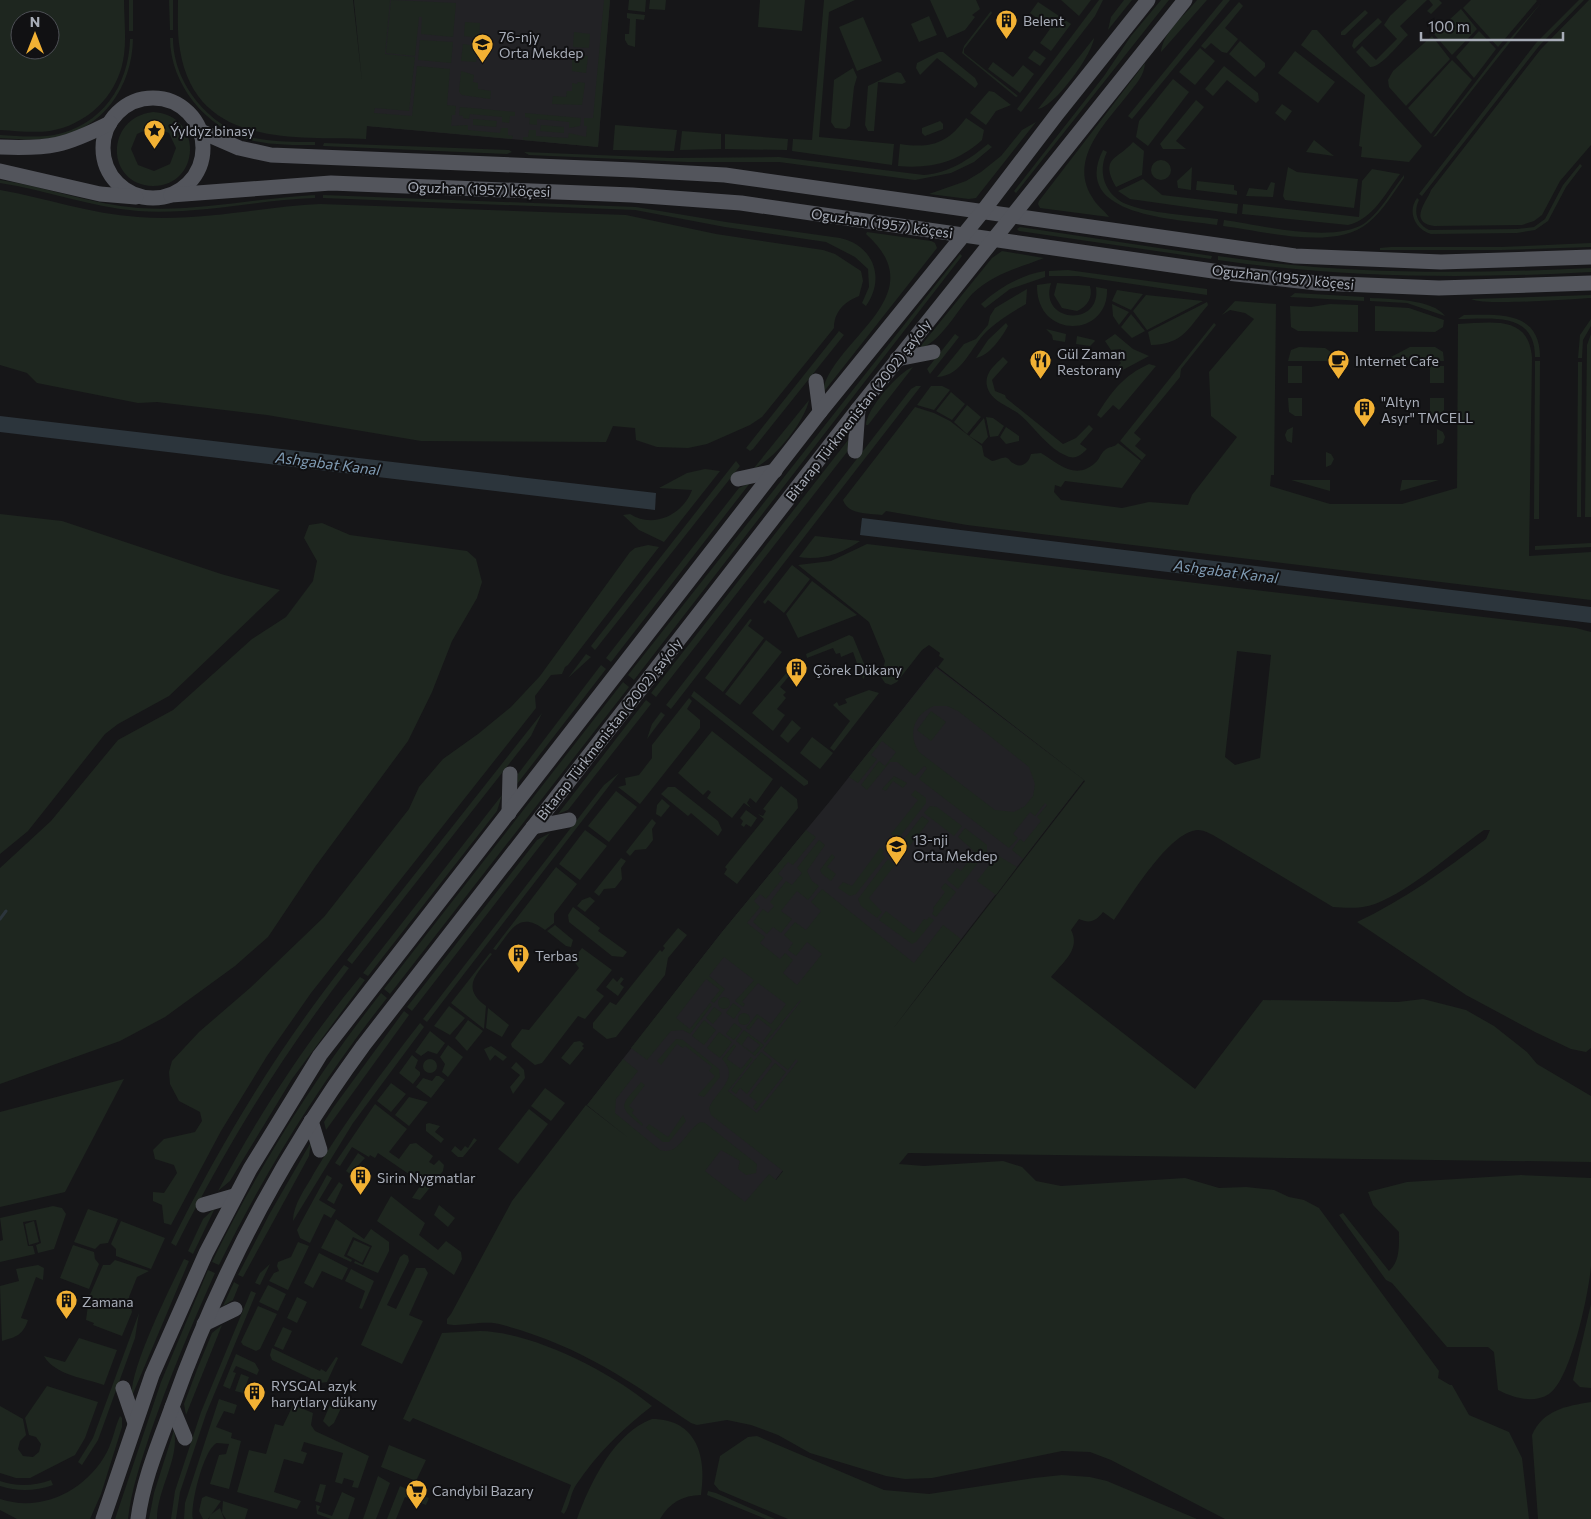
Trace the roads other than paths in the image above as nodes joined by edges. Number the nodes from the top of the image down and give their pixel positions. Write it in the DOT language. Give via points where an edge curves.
graph roads {
  1 [pos="1148,0"];
  2 [pos="1185,0"];
  3 [pos="110,123"];
  4 [pos="200,131"];
  5 [pos="0,148"];
  6 [pos="0,171"];
  7 [pos="170,195"];
  8 [pos="145,197"];
  9 [pos="983,211"];
  10 [pos="1012,217"];
  11 [pos="962,235"];
  12 [pos="993,240"];
  13 [pos="1591,257"];
  14 [pos="1591,283"];
  15 [pos="933,352"];
  16 [pos="897,359"];
  17 [pos="816,381"];
  18 [pos="858,408"];
  19 [pos="820,412"];
  20 [pos="855,451"];
  21 [pos="775,471"];
  22 [pos="738,479"];
  23 [pos="510,774"];
  24 [pos="509,813"];
  25 [pos="569,820"];
  26 [pos="533,827"];
  27 [pos="311,1120"];
  28 [pos="320,1150"];
  29 [pos="234,1196"];
  30 [pos="203,1205"];
  31 [pos="235,1310"];
  32 [pos="204,1324"];
  33 [pos="123,1388"];
  34 [pos="172,1407"];
  35 [pos="135,1423"];
  36 [pos="185,1438"];
  37 [pos="103,1519"];
  38 [pos="138,1519"];
  1 -- 9 [label="main road, Bitarap Türkmenistan (2002) şaýoly"];
  2 -- 10 [label="main road, Bitarap Türkmenistan (2002) şaýoly"];
  3 -- 4 [label="main road" via="128,105 153,98 170,101 186,110"];
  3 -- 5 [label="main road" via="56,146"];
  3 -- 8 [label="main road, Oguzhan (1957) köçesi" via="104,139 106,165 121,186"];
  4 -- 7 [label="main road" via="203,148 200,165 186,186"];
  4 -- 9 [label="main road, Oguzhan (1957) köçesi" via="238,148 271,155 725,176"];
  6 -- 8 [label="main road, Oguzhan (1957) köçesi" via="100,194"];
  7 -- 8 [label="main road, Oguzhan (1957) köçesi"];
  7 -- 11 [label="main road, Oguzhan (1957) köçesi" via="331,183 632,195 740,203"];
  9 -- 10 [label="main road, Oguzhan (1957) köçesi"];
  9 -- 11 [label="main road, Bitarap Türkmenistan (2002) şaýoly"];
  10 -- 12 [label="main road, Bitarap Türkmenistan (2002) şaýoly"];
  10 -- 13 [label="main road, Oguzhan (1957) köçesi" via="1317,258 1449,262"];
  11 -- 12 [label="main road, Oguzhan (1957) köçesi"];
  11 -- 19 [label="main road, Bitarap Türkmenistan (2002) şaýoly"];
  12 -- 14 [label="main road, Oguzhan (1957) köçesi" via="1317,283 1439,288"];
  12 -- 16 [label="main road, Bitarap Türkmenistan (2002) şaýoly"];
  15 -- 16 [label="main road"];
  16 -- 18 [label="main road, Bitarap Türkmenistan (2002) şaýoly"];
  17 -- 19 [label="main road"];
  18 -- 20 [label="main road"];
  18 -- 26 [label="main road, Bitarap Türkmenistan (2002) şaýoly"];
  19 -- 21 [label="main road, Bitarap Türkmenistan (2002) şaýoly"];
  21 -- 22 [label="main road"];
  21 -- 24 [label="main road, Bitarap Türkmenistan (2002) şaýoly"];
  23 -- 24 [label="main road"];
  24 -- 29 [label="main road, Bitarap Türkmenistan (2002) şaýoly" via="330,1042 286,1107"];
  25 -- 26 [label="main road"];
  26 -- 27 [label="main road, Bitarap Türkmenistan (2002) şaýoly" via="363,1046"];
  27 -- 28 [label="main road"];
  27 -- 32 [label="main road, Bitarap Türkmenistan (2002) şaýoly" via="275,1180"];
  29 -- 30 [label="main road"];
  29 -- 35 [label="main road, Bitarap Türkmenistan (2002) şaýoly" via="170,1333"];
  31 -- 32 [label="main road"];
  32 -- 34 [label="main road, Bitarap Türkmenistan (2002) şaýoly"];
  33 -- 35 [label="main road"];
  34 -- 36 [label="main road"];
  34 -- 38 [label="main road, Bitarap Türkmenistan (2002) şaýoly" via="144,1489"];
  35 -- 37 [label="main road, Bitarap Türkmenistan (2002) şaýoly"];
}
